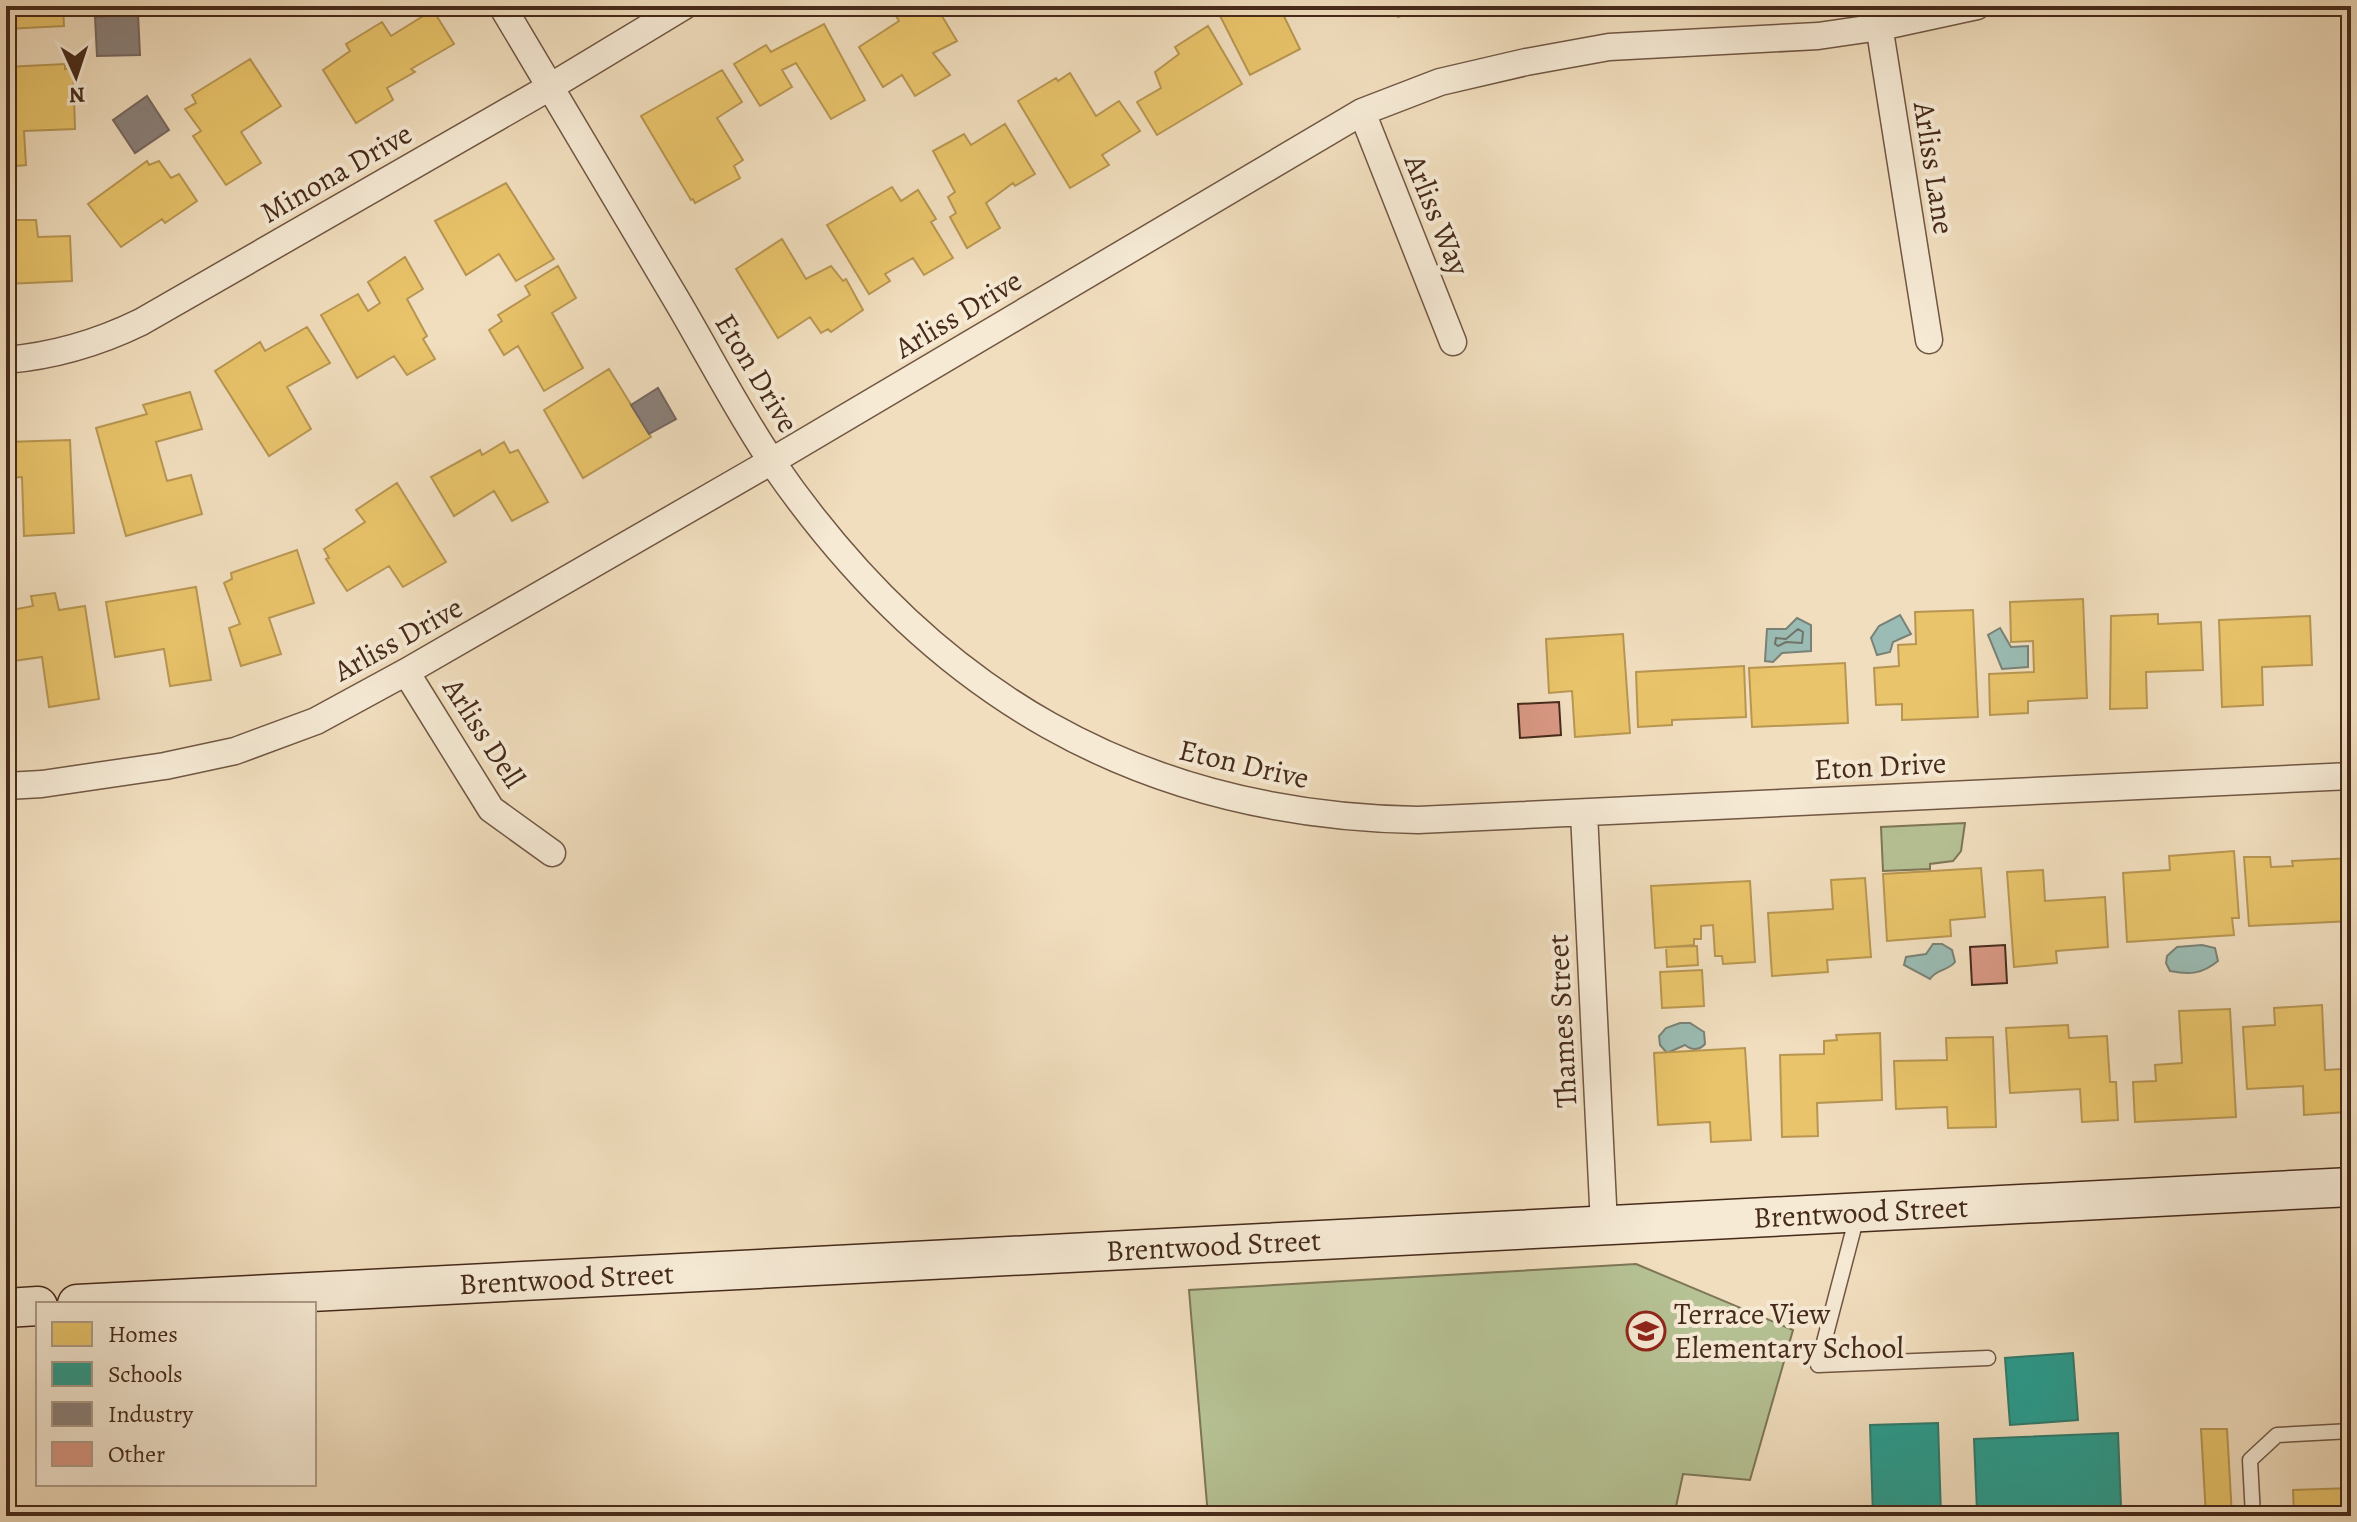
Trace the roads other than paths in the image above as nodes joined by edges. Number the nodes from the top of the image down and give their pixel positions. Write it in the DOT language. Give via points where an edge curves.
graph roads {
  1 [pos="502,6"];
  2 [pos="684,6"];
  3 [pos="1977,6"];
  4 [pos="1878,16"];
  5 [pos="550,87"];
  6 [pos="1362,112"];
  7 [pos="1929,340"];
  8 [pos="1453,342"];
  9 [pos="6,360"];
  10 [pos="772,461"];
  11 [pos="406,672"];
  12 [pos="2351,776"];
  13 [pos="6,786"];
  14 [pos="1584,813"];
  15 [pos="552,853"];
  16 [pos="2351,1187"];
  17 [pos="1858,1212"];
  18 [pos="1604,1225"];
  19 [pos="116,1302"];
  20 [pos="36,1306"];
  21 [pos="6,1308"];
  22 [pos="1988,1358"];
  23 [pos="2351,1431"];
  24 [pos="2253,1516"];
  1 -- 5 [label="street, Eton Drive"];
  2 -- 5 [label="street, Minona Drive"];
  3 -- 4 [label="street, Arliss Drive"];
  4 -- 6 [label="street, Arliss Drive" via="1818,36 1609,47 1526,62 1440,82"];
  4 -- 7 [label="street, Arliss Lane"];
  5 -- 9 [label="street, Minona Drive" via="141,322 90,343"];
  5 -- 10 [label="street, Eton Drive"];
  6 -- 8 [label="street, Arliss Way"];
  6 -- 10 [label="street, Arliss Drive"];
  10 -- 11 [label="street, Arliss Drive"];
  10 -- 14 [label="street, Eton Drive" via="849,561 931,644 1044,723 1126,765 1235,798 1335,816 1418,820"];
  11 -- 13 [label="street, Arliss Drive" via="316,721 235,751 165,766"];
  11 -- 15 [label="street, Arliss Dell" via="491,809"];
  12 -- 14 [label="street, Eton Drive"];
  14 -- 18 [label="street, Thames Street"];
  16 -- 17 [label="street, Brentwood Street"];
  17 -- 18 [label="street, Brentwood Street"];
  17 -- 22 [label="lane" via="1818,1365"];
  18 -- 19 [label="street, Brentwood Street"];
  20 -- 21 [label="street"];
  23 -- 24 [label="lane" via="2277,1435 2250,1460"];
}
